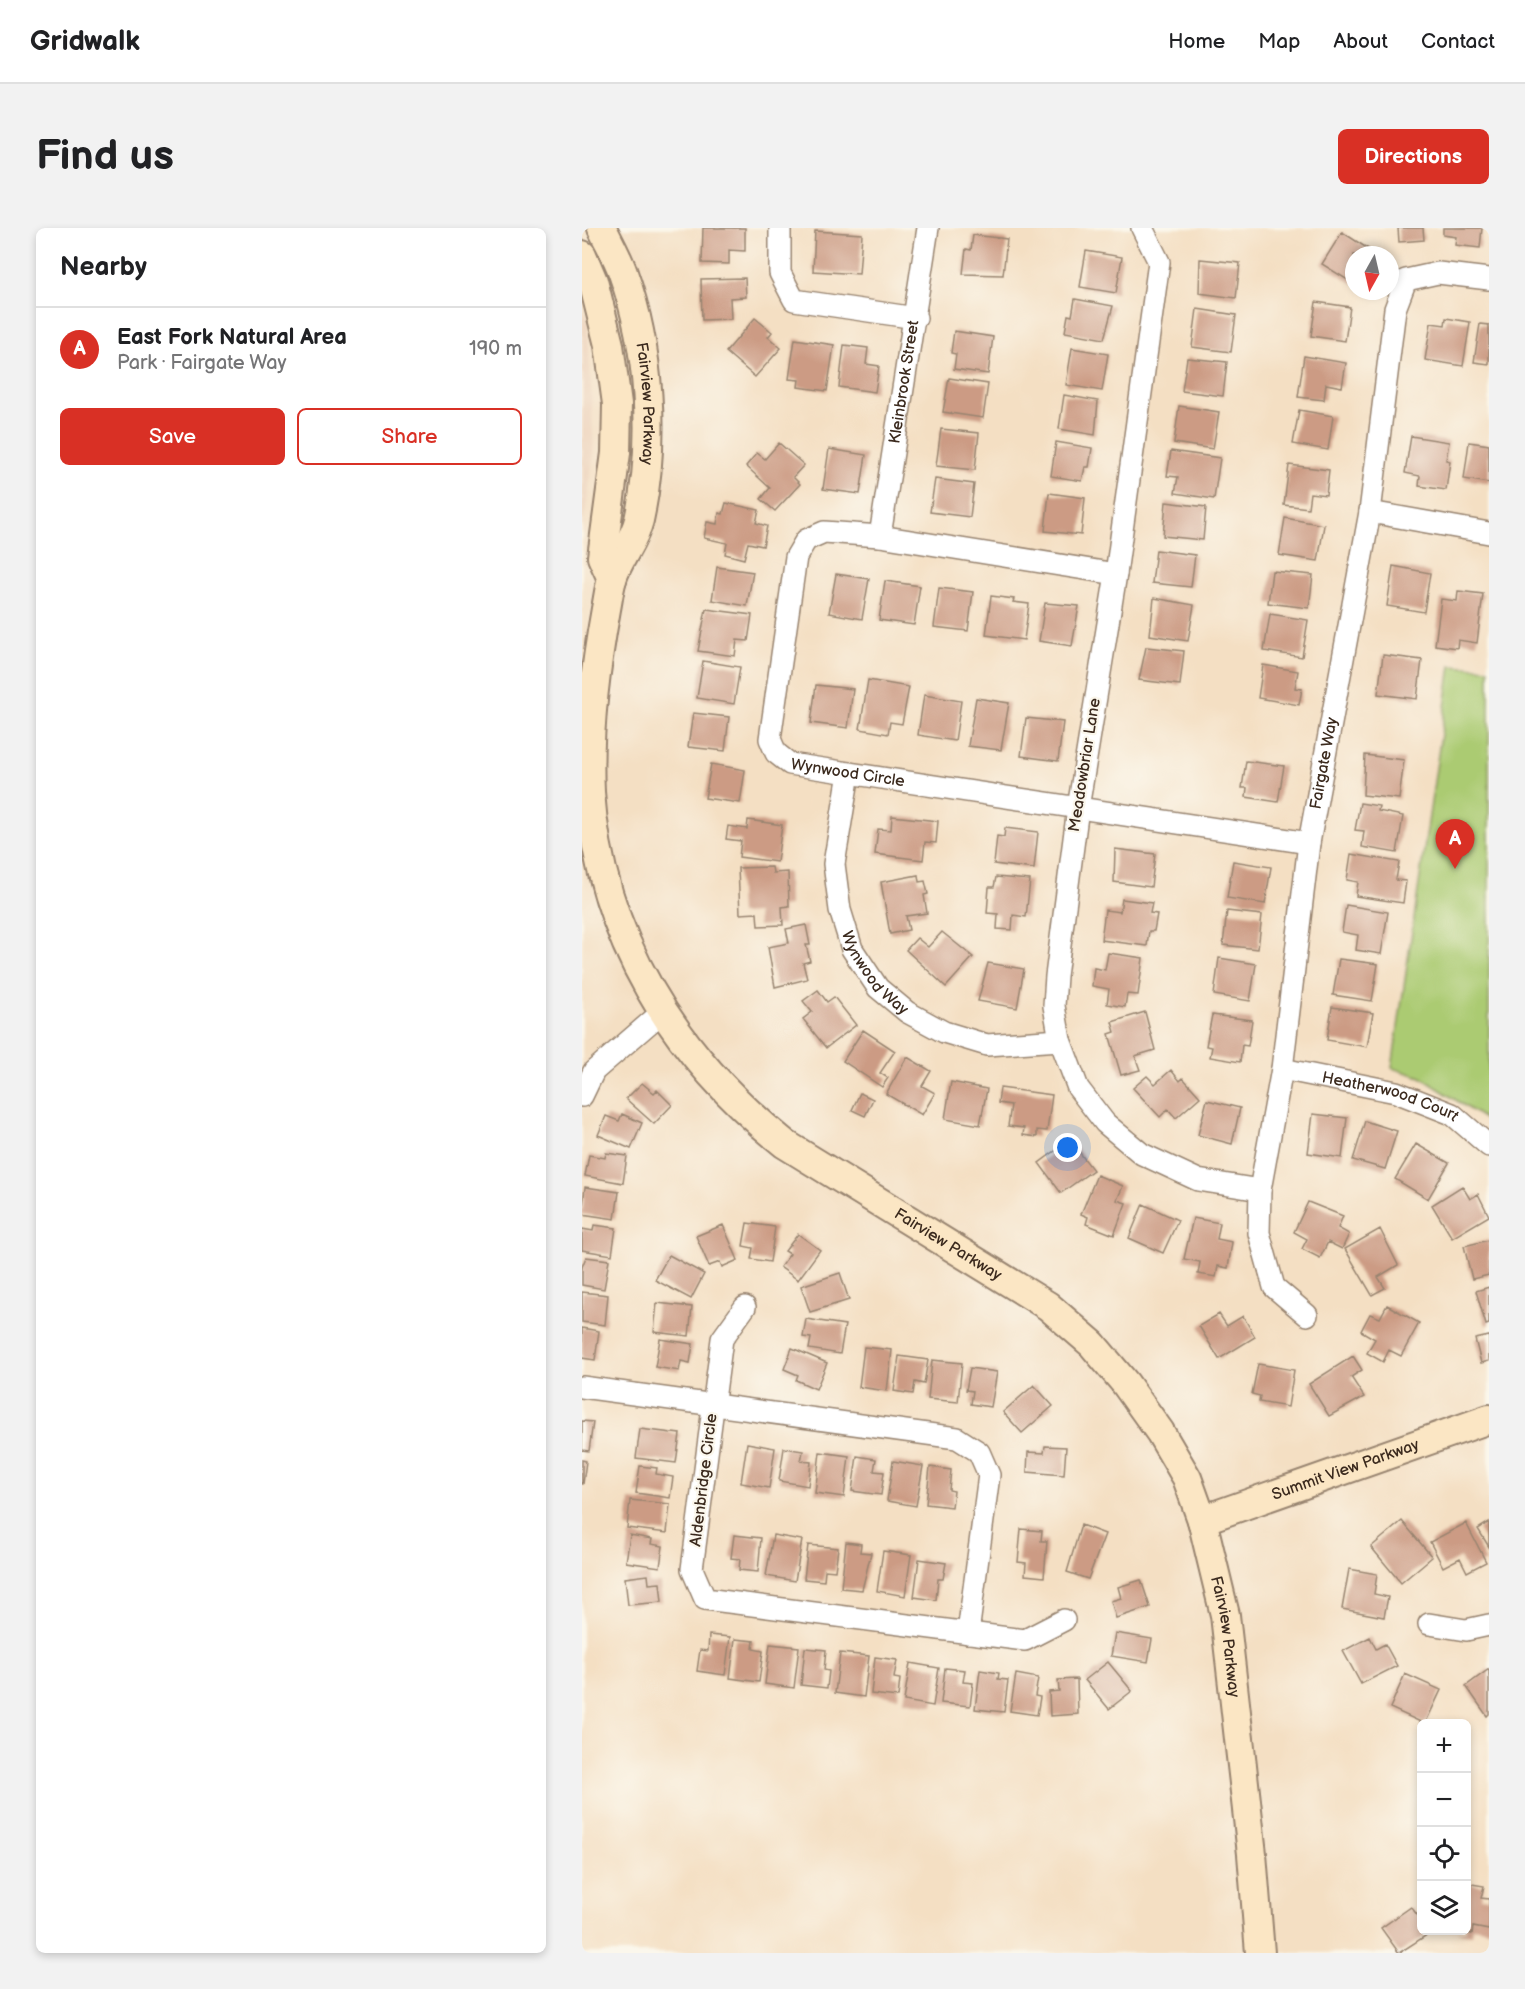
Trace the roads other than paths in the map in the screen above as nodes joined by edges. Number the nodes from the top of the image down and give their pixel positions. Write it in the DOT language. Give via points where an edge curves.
graph roads {
  1 [pos="602,228"];
  2 [pos="780,228"];
  3 [pos="928,228"];
  4 [pos="1142,228"];
  5 [pos="582,255"];
  6 [pos="1489,279"];
  7 [pos="916,318"];
  8 [pos="1370,512"];
  9 [pos="1489,532"];
  10 [pos="880,536"];
  11 [pos="1116,574"];
  12 [pos="612,579"];
  13 [pos="849,774"];
  14 [pos="1078,808"];
  15 [pos="1309,843"];
  16 [pos="661,1012"];
  17 [pos="1060,1040"];
  18 [pos="1282,1069"];
  19 [pos="582,1096"];
  20 [pos="1489,1146"];
  21 [pos="1260,1190"];
  22 [pos="745,1307"];
  23 [pos="1307,1314"];
  24 [pos="582,1388"];
  25 [pos="714,1406"];
  26 [pos="1489,1419"];
  27 [pos="1202,1520"];
  28 [pos="1064,1620"];
  29 [pos="1429,1624"];
  30 [pos="1489,1625"];
  31 [pos="968,1633"];
  32 [pos="1260,1953"];
  1 -- 12 [label="main road, Fairview Parkway" via="636,316 647,410 638,523"];
  2 -- 7 [label="street" via="780,273 794,300"];
  3 -- 7 [label="street, Kleinbrook Street"];
  4 -- 11 [label="street, Meadowbriar Lane" via="1159,262"];
  5 -- 12 [label="main road, Fairview Parkway" via="593,281 609,345 617,404 616,453 602,557"];
  6 -- 8 [label="street, Fairgate Way" via="1438,273 1406,280 1395,309"];
  7 -- 10 [label="street, Kleinbrook Street"];
  8 -- 9 [label="street"];
  8 -- 15 [label="street, Fairgate Way"];
  10 -- 11 [label="street, Wynwood Circle"];
  10 -- 13 [label="street, Wynwood Circle" via="824,532 806,540 796,557 770,739 776,753 790,764"];
  11 -- 14 [label="street, Meadowbriar Lane"];
  12 -- 16 [label="main road, Fairview Parkway" via="595,680 590,792 611,904 632,959"];
  13 -- 14 [label="street, Wynwood Circle"];
  13 -- 17 [label="street, Wynwood Way" via="834,864 840,910 852,949 878,988 907,1012 944,1032 987,1045"];
  14 -- 15 [label="street, Wynwood Circle"];
  14 -- 17 [label="street, Meadowbriar Lane" via="1056,976 1054,1006"];
  15 -- 18 [label="street, Fairgate Way"];
  16 -- 19 [label="street" via="594,1071"];
  16 -- 27 [label="main road, Fairview Parkway" via="715,1081 784,1144 1000,1274 1048,1306 1092,1344 1160,1432 1186,1478"];
  17 -- 21 [label="street, Meadowbriar Lane" via="1078,1088 1105,1123 1142,1154 1198,1180"];
  18 -- 20 [label="street, Heatherwood Court" via="1396,1092 1452,1114"];
  18 -- 21 [label="street, Fairgate Way"];
  21 -- 23 [label="street, Fairgate Way" via="1259,1233 1274,1287"];
  22 -- 25 [label="street" via="722,1339"];
  24 -- 25 [label="street"];
  25 -- 31 [label="street, Aldenbridge Circle" via="957,1438 979,1452 989,1475"];
  25 -- 31 [label="street, Aldenbridge Circle" via="692,1569 705,1599"];
  26 -- 27 [label="main road, Summit View Parkway"];
  27 -- 32 [label="main road, Fairview Parkway" via="1225,1615"];
  28 -- 31 [label="street, Aldenbridge Circle" via="1025,1640"];
  29 -- 30 [label="street" via="1466,1630"];
}
